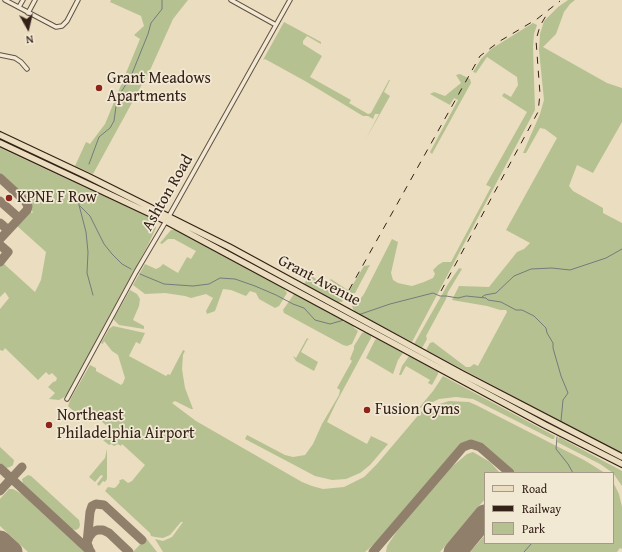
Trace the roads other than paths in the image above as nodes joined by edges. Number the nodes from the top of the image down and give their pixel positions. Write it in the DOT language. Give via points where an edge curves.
graph roads {
  1 [pos="5,0"];
  2 [pos="23,0"];
  3 [pos="35,0"];
  4 [pos="78,0"];
  5 [pos="231,0"];
  6 [pos="290,0"];
  7 [pos="19,7"];
  8 [pos="28,13"];
  9 [pos="276,26"];
  10 [pos="0,55"];
  11 [pos="28,69"];
  12 [pos="0,135"];
  13 [pos="0,143"];
  14 [pos="97,184"];
  15 [pos="168,219"];
  16 [pos="265,266"];
  17 [pos="261,272"];
  18 [pos="376,334"];
  19 [pos="403,341"];
  20 [pos="67,399"];
  21 [pos="622,457"];
  22 [pos="622,464"];
  1 -- 7 [label="street"];
  2 -- 7 [label="street"];
  3 -- 8 [label="street"];
  4 -- 8 [label="street" via="62,26 50,25"];
  5 -- 9 [label="street"];
  6 -- 9 [label="street, Ashton Road"];
  7 -- 8 [label="street"];
  9 -- 15 [label="street, Ashton Road"];
  10 -- 11 [label="street" via="15,58"];
  12 -- 14 [label="main road, Grant Avenue"];
  13 -- 14 [label="main road, Grant Avenue"];
  14 -- 15 [label="main road, Grant Avenue"];
  15 -- 16 [label="main road, Grant Avenue"];
  15 -- 17 [label="main road, Grant Avenue"];
  15 -- 20 [label="street, Ashton Road"];
  16 -- 17 [label="main road"];
  16 -- 19 [label="main road, Grant Avenue"];
  17 -- 18 [label="main road, Grant Avenue"];
  18 -- 19 [label="main road"];
  18 -- 22 [label="main road, Grant Avenue"];
  19 -- 21 [label="main road, Grant Avenue"];
}
